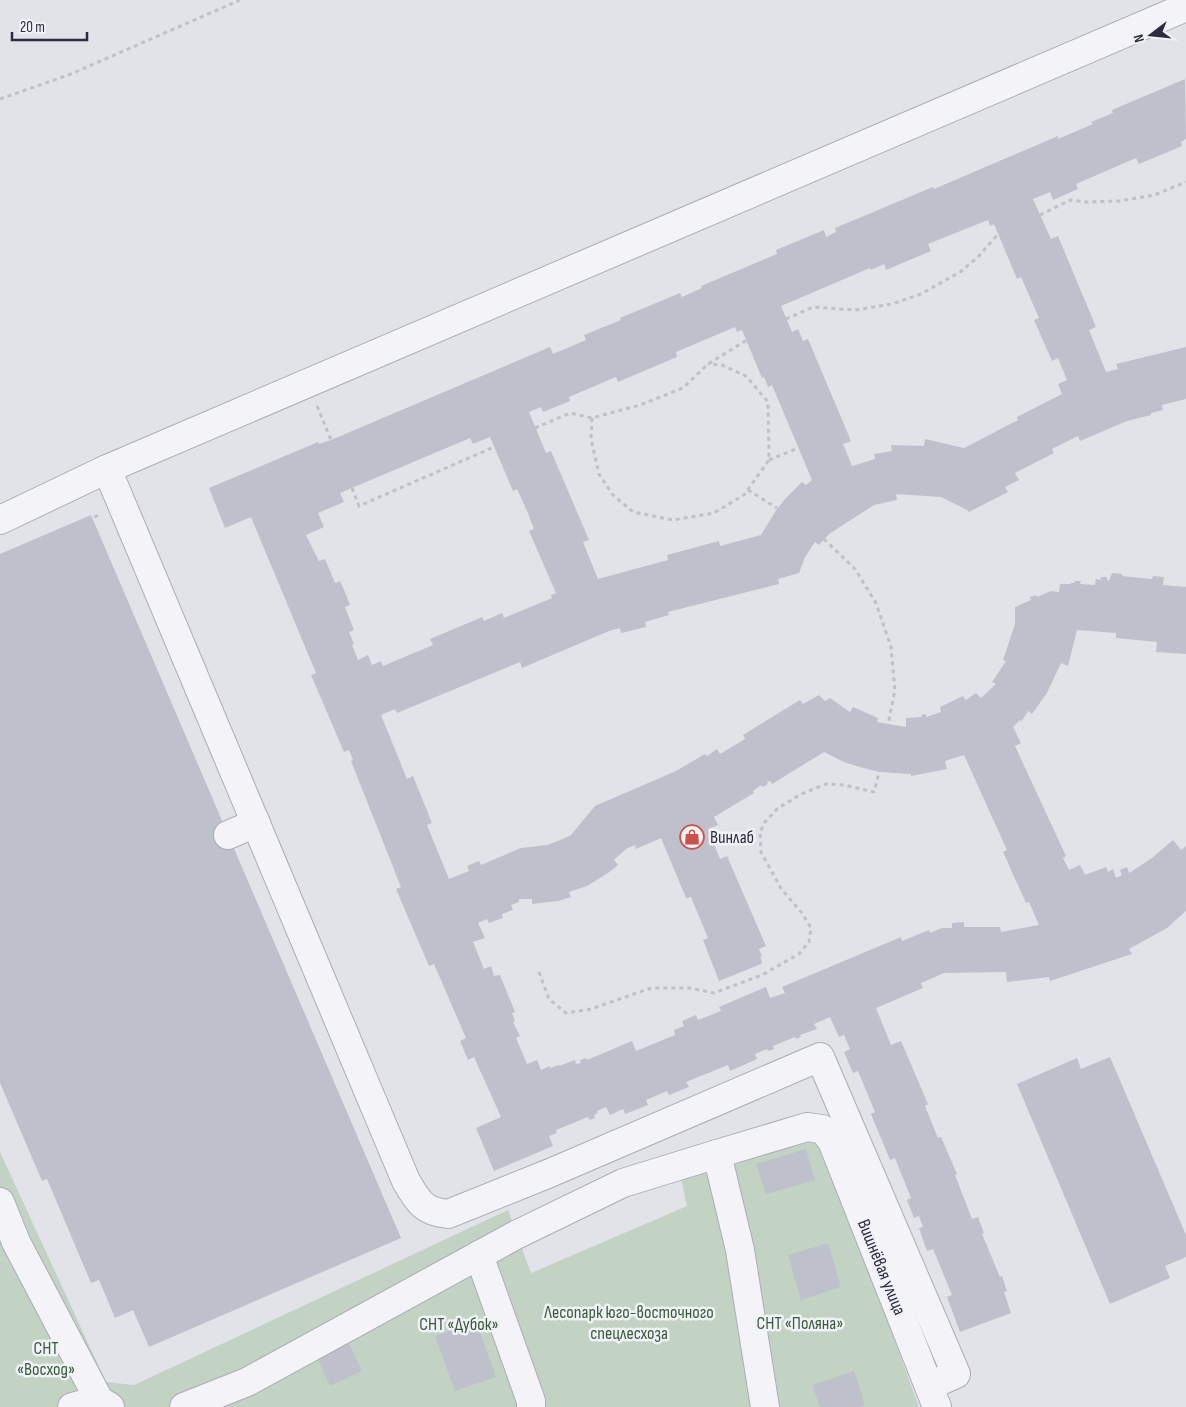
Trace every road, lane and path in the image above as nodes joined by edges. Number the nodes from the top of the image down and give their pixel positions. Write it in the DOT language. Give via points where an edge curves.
graph roads {
  1 [pos="240,0"];
  2 [pos="1186,7"];
  3 [pos="0,99"];
  4 [pos="1186,182"];
  5 [pos="1040,215"];
  6 [pos="998,234"];
  7 [pos="786,319"];
  8 [pos="746,340"];
  9 [pos="708,364"];
  10 [pos="308,382"];
  11 [pos="592,418"];
  12 [pos="535,428"];
  13 [pos="331,440"];
  14 [pos="494,447"];
  15 [pos="798,448"];
  16 [pos="769,460"];
  17 [pos="107,468"];
  18 [pos="352,488"];
  19 [pos="748,490"];
  20 [pos="777,508"];
  21 [pos="104,513"];
  22 [pos="0,520"];
  23 [pos="65,530"];
  24 [pos="824,540"];
  25 [pos="0,558"];
  26 [pos="888,725"];
  27 [pos="879,772"];
  28 [pos="256,823"];
  29 [pos="228,835"];
  30 [pos="0,843"];
  31 [pos="539,972"];
  32 [pos="717,1154"];
  33 [pos="0,1202"];
  34 [pos="8,1238"];
  35 [pos="479,1255"];
  36 [pos="933,1396"];
  37 [pos="104,1403"];
  38 [pos="526,1405"];
  39 [pos="72,1407"];
  40 [pos="184,1407"];
  41 [pos="766,1407"];
  1 -- 3 [label="path" via="71,74"];
  2 -- 10 [label="street"];
  4 -- 5 [label="path" via="1154,195 1119,202 1070,200"];
  6 -- 7 [label="path" via="960,272 921,294 892,304 855,310 813,307"];
  8 -- 9 [label="path"];
  9 -- 11 [label="path" via="683,388 640,405"];
  9 -- 16 [label="path" via="722,365 746,376 768,402"];
  10 -- 13 [label="path"];
  10 -- 17 [label="street"];
  11 -- 12 [label="path" via="570,413"];
  11 -- 19 [label="path" via="591,438 599,474 613,495 633,512 673,520 714,513"];
  14 -- 18 [label="path" via="359,506"];
  15 -- 16 [label="path"];
  16 -- 19 [label="path"];
  17 -- 22 [label="street"];
  17 -- 28 [label="street"];
  19 -- 20 [label="path"];
  21 -- 23 [label="path"];
  23 -- 25 [label="path"];
  23 -- 30 [label="path" via="168,770"];
  24 -- 26 [label="path" via="855,569 876,603 892,647 895,690"];
  27 -- 31 [label="path" via="874,792 826,784 777,809 764,823 760,833 761,852 782,890 811,928 809,942 799,954 762,976 714,993 690,988 651,988 591,1009 566,1013 549,999"];
  28 -- 29 [label="street"];
  28 -- 36 [label="street" via="406,1181 417,1200 433,1213 455,1212 820,1057 956,1374"];
  32 -- 35 [label="street" via="623,1183"];
  32 -- 36 [label="street, Вишнёвая улица" via="807,1126 822,1129 832,1141"];
  32 -- 41 [label="street" via="740,1250"];
  33 -- 34 [label="street"];
  34 -- 37 [label="street"];
  35 -- 38 [label="street"];
  35 -- 40 [label="street" via="247,1382"];
  37 -- 39 [label="street"];
}
